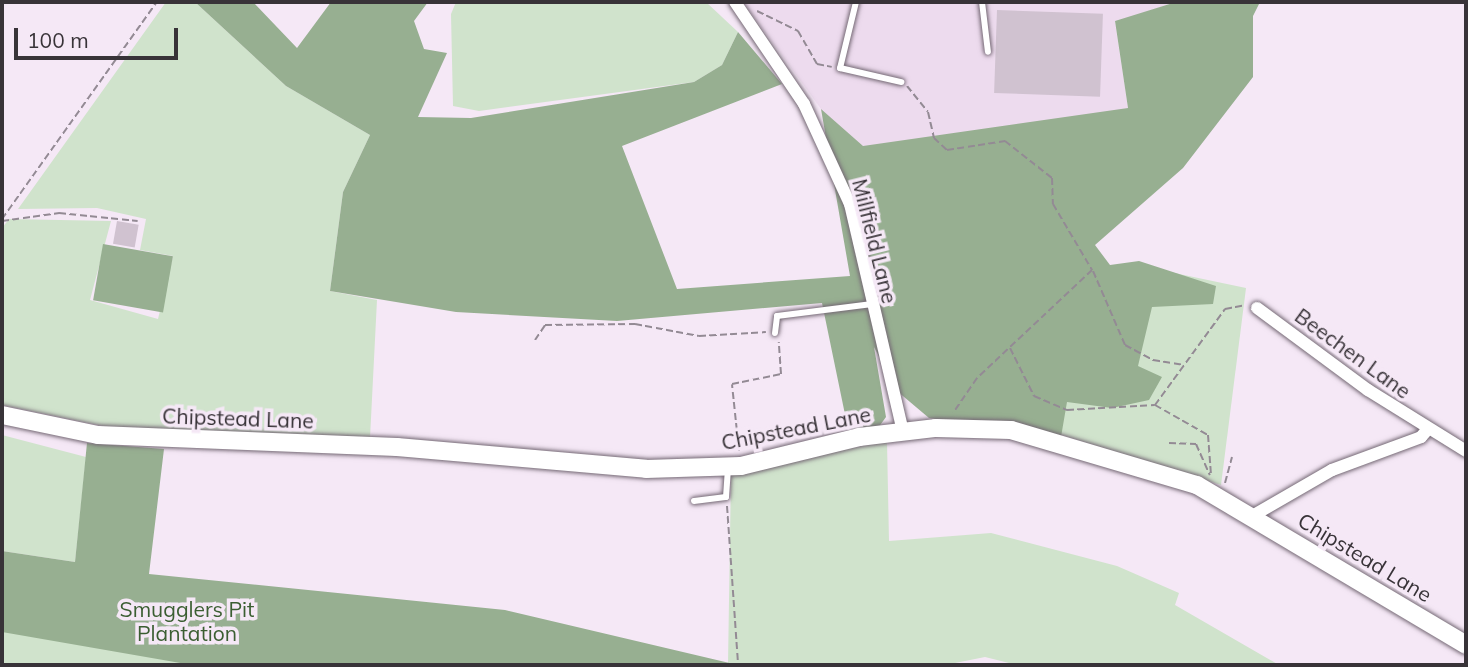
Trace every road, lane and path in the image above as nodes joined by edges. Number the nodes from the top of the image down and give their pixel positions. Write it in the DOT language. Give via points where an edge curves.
graph roads {
  1 [pos="157,2"];
  2 [pos="735,2"];
  3 [pos="749,2"];
  4 [pos="856,2"];
  5 [pos="982,2"];
  6 [pos="988,52"];
  7 [pos="840,68"];
  8 [pos="901,82"];
  9 [pos="2,220"];
  10 [pos="138,220"];
  11 [pos="1092,270"];
  12 [pos="872,304"];
  13 [pos="1257,308"];
  14 [pos="775,333"];
  15 [pos="535,340"];
  16 [pos="1010,348"];
  17 [pos="1183,365"];
  18 [pos="1156,405"];
  19 [pos="2,415"];
  20 [pos="936,428"];
  21 [pos="1428,429"];
  22 [pos="903,432"];
  23 [pos="1169,443"];
  24 [pos="1466,451"];
  25 [pos="1232,457"];
  26 [pos="734,466"];
  27 [pos="726,497"];
  28 [pos="1220,497"];
  29 [pos="694,501"];
  30 [pos="1254,515"];
  31 [pos="1466,645"];
  32 [pos="738,665"];
  1 -- 9 [label="path"];
  2 -- 12 [label="street, Millfield Lane" via="769,46 831,157 850,204"];
  3 -- 7 [label="path" via="753,10 773,14 798,31 817,64"];
  4 -- 7 [label="lane"];
  5 -- 6 [label="lane"];
  7 -- 8 [label="lane"];
  8 -- 11 [label="path" via="928,112 934,138 947,150 1006,141 1052,178 1053,204"];
  9 -- 10 [label="path" via="80,212"];
  11 -- 16 [label="path"];
  11 -- 17 [label="path" via="1125,345 1153,360"];
  12 -- 14 [label="lane" via="777,316"];
  12 -- 22 [label="street, Millfield Lane"];
  13 -- 17 [label="path" via="1225,309"];
  13 -- 21 [label="street, Beechen Lane"];
  14 -- 15 [label="path" via="699,336 635,324 545,325"];
  14 -- 26 [label="path" via="781,374 732,384"];
  16 -- 18 [label="path" via="1034,396 1067,410"];
  16 -- 20 [label="path"];
  17 -- 18 [label="path"];
  18 -- 23 [label="path" via="1208,435 1205,448 1213,482 1196,444"];
  19 -- 26 [label="street, Chipstead Lane" via="98,435 397,447 646,469"];
  20 -- 22 [label="street, Chipstead Lane"];
  20 -- 28 [label="street, Chipstead Lane" via="1011,430 1163,472"];
  21 -- 24 [label="street, Beechen Lane"];
  21 -- 30 [label="street" via="1332,470"];
  22 -- 26 [label="street, Chipstead Lane"];
  25 -- 28 [label="path"];
  26 -- 27 [label="lane"];
  27 -- 29 [label="lane"];
  27 -- 32 [label="path"];
  28 -- 30 [label="street, Chipstead Lane"];
  30 -- 31 [label="street, Chipstead Lane"];
}
